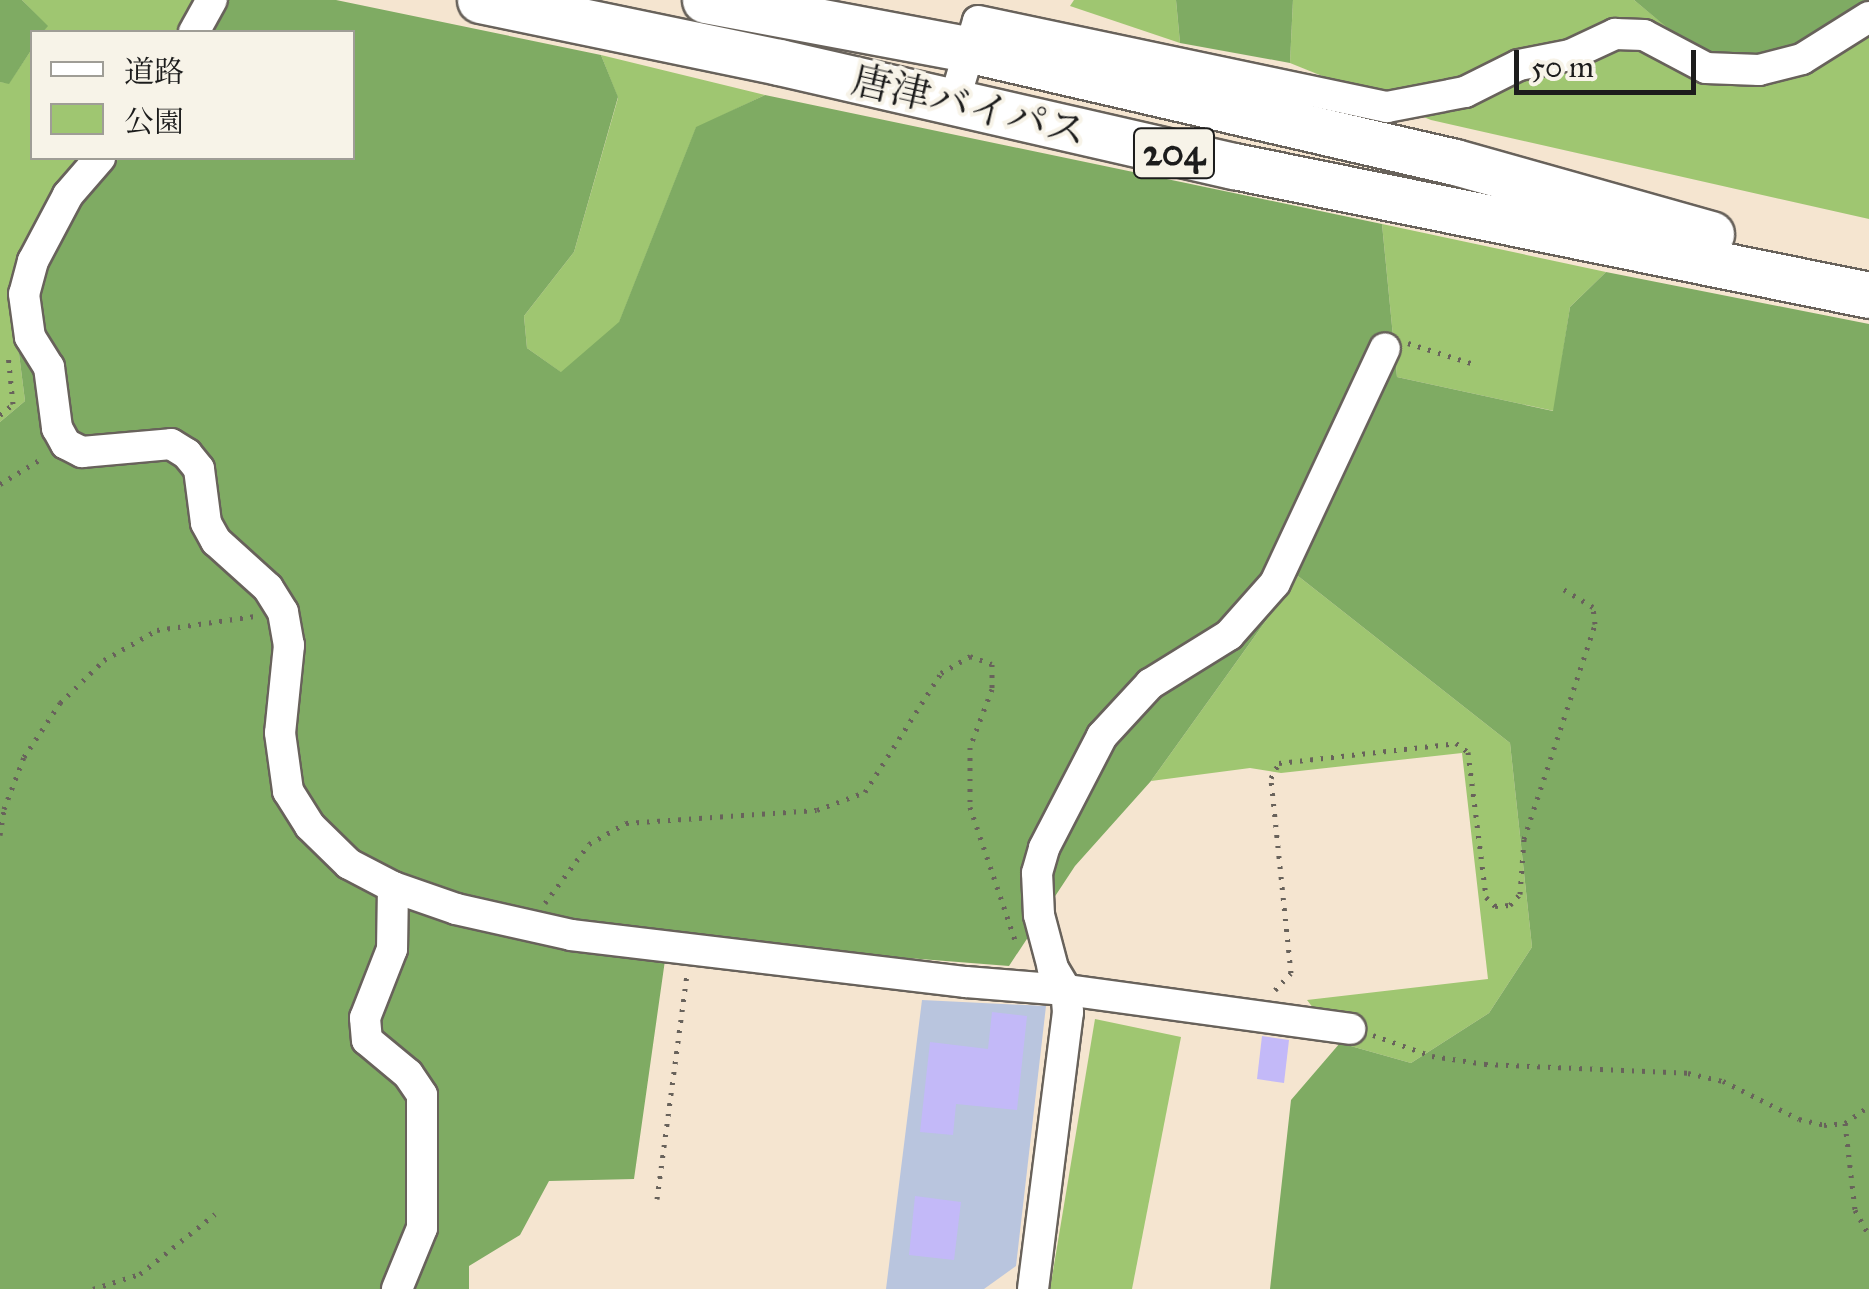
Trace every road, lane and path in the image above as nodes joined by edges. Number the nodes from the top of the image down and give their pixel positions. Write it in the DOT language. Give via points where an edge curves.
graph roads {
  1 [pos="212,0"];
  2 [pos="480,0"];
  3 [pos="706,0"];
  4 [pos="1869,16"];
  5 [pos="195,30"];
  6 [pos="967,49"];
  7 [pos="954,102"];
  8 [pos="98,160"];
  9 [pos="1869,278"];
  10 [pos="1869,295"];
  11 [pos="1385,348"];
  12 [pos="1474,364"];
  13 [pos="66,444"];
  14 [pos="0,484"];
  15 [pos="1563,589"];
  16 [pos="283,612"];
  17 [pos="0,835"];
  18 [pos="392,887"];
  19 [pos="527,927"];
  20 [pos="690,952"];
  21 [pos="1059,979"];
  22 [pos="1262,993"];
  23 [pos="1350,1029"];
  24 [pos="1869,1106"];
  25 [pos="1845,1124"];
  26 [pos="657,1199"];
  27 [pos="215,1214"];
  28 [pos="1869,1235"];
  29 [pos="92,1289"];
  30 [pos="397,1289"];
  31 [pos="1032,1289"];
  1 -- 5 [label="street"];
  2 -- 7 [label="highway, 唐津バイパス / 204"];
  3 -- 6 [label="highway, 唐津バイパス / 204"];
  4 -- 6 [label="street" via="1802,58 1758,70 1706,68 1644,35 1615,34 1570,55 1519,65 1465,92 1387,107 978,21"];
  6 -- 7 [label="street"];
  6 -- 9 [label="highway, 唐津バイパス / 204" via="1455,162"];
  7 -- 10 [label="highway, 唐津バイパス / 204"];
  8 -- 13 [label="street" via="68,194 33,260 24,294 30,337 49,366 52,406"];
  11 -- 12 [label="path" via="1410,343"];
  11 -- 21 [label="street" via="1264,598 1228,635 1150,684 1102,736 1044,848 1038,916"];
  13 -- 14 [label="path"];
  13 -- 16 [label="street" via="82,452 171,444 187,454 199,469 206,523 216,541 268,588"];
  15 -- 22 [label="path" via="1593,606 1595,624 1524,838 1520,894 1494,906 1486,897 1468,752 1456,744 1280,763 1271,778 1291,973 1280,990"];
  16 -- 17 [label="path" via="157,630 104,660 60,703 24,757"];
  16 -- 18 [label="street" via="288,660 280,733 288,791 310,826 349,864"];
  18 -- 19 [label="street"];
  18 -- 30 [label="street" via="392,950 366,1018 367,1040 422,1095 422,1228"];
  19 -- 20 [label="street"];
  19 -- 21 [label="path" via="589,844 626,823 817,810 864,792 941,672 970,656 992,664 992,689 970,747 970,806 1018,946"];
  20 -- 21 [label="street"];
  20 -- 26 [label="path"];
  21 -- 23 [label="street"];
  21 -- 31 [label="street" via="1068,1012"];
  23 -- 25 [label="path" via="1432,1056 1485,1064 1688,1073 1723,1080 1799,1120"];
  24 -- 25 [label="path"];
  25 -- 28 [label="path" via="1855,1210"];
  27 -- 29 [label="path" via="140,1274"];
}
